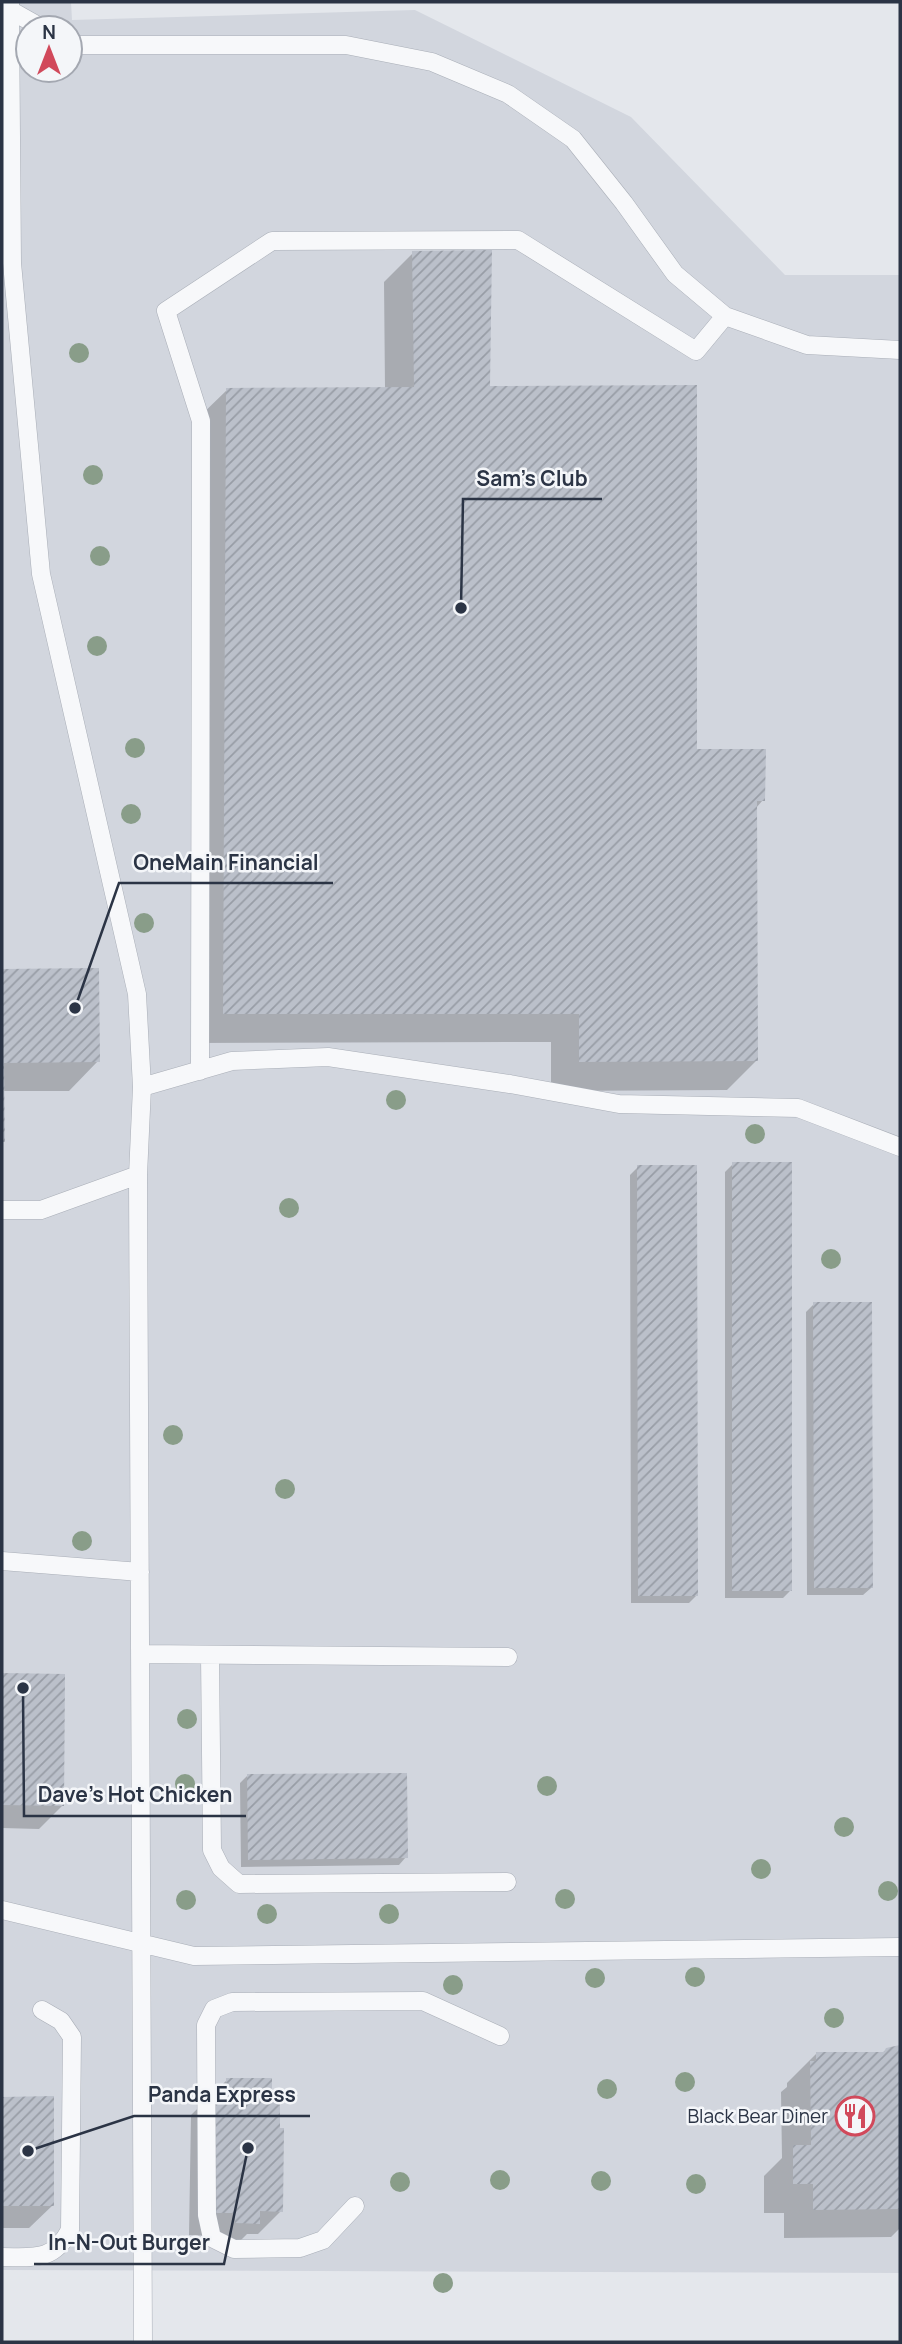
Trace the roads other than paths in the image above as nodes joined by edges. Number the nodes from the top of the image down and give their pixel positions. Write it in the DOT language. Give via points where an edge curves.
graph roads {
  1 [pos="10,6"];
  2 [pos="84,45"];
  3 [pos="725,316"];
  4 [pos="900,350"];
  5 [pos="200,1071"];
  6 [pos="142,1087"];
  7 [pos="900,1147"];
  8 [pos="138,1175"];
  9 [pos="2,1210"];
  10 [pos="2,1561"];
  11 [pos="140,1572"];
  12 [pos="140,1654"];
  13 [pos="210,1655"];
  14 [pos="508,1657"];
  15 [pos="507,1882"];
  16 [pos="2,1910"];
  17 [pos="141,1944"];
  18 [pos="900,1947"];
  19 [pos="42,2010"];
  20 [pos="500,2036"];
  21 [pos="355,2206"];
  22 [pos="2,2257"];
  23 [pos="143,2342"];
  1 -- 6 [label="lane" via="12,263 41,574 137,994"];
  2 -- 3 [label="lane" via="346,45 432,62 508,94 573,139 675,274"];
  3 -- 4 [label="lane" via="807,345"];
  3 -- 5 [label="lane" via="696,351 518,240 272,241 166,311 201,421"];
  5 -- 6 [label="lane"];
  5 -- 7 [label="lane" via="232,1062 328,1057 619,1104 798,1108"];
  6 -- 8 [label="lane"];
  8 -- 9 [label="lane" via="41,1210"];
  8 -- 11 [label="lane"];
  10 -- 11 [label="lane"];
  11 -- 12 [label="lane"];
  12 -- 13 [label="lane"];
  12 -- 17 [label="lane"];
  13 -- 14 [label="lane"];
  13 -- 15 [label="lane" via="212,1850 220,1868 239,1884"];
  16 -- 17 [label="lane"];
  17 -- 18 [label="lane" via="194,1956"];
  17 -- 23 [label="lane"];
  19 -- 22 [label="lane" via="61,2021 72,2037 70,2230 62,2245 41,2257"];
  20 -- 21 [label="lane" via="423,2000 232,2002 214,2009 206,2025 207,2215 212,2238 234,2249 300,2248 323,2240"];
}
